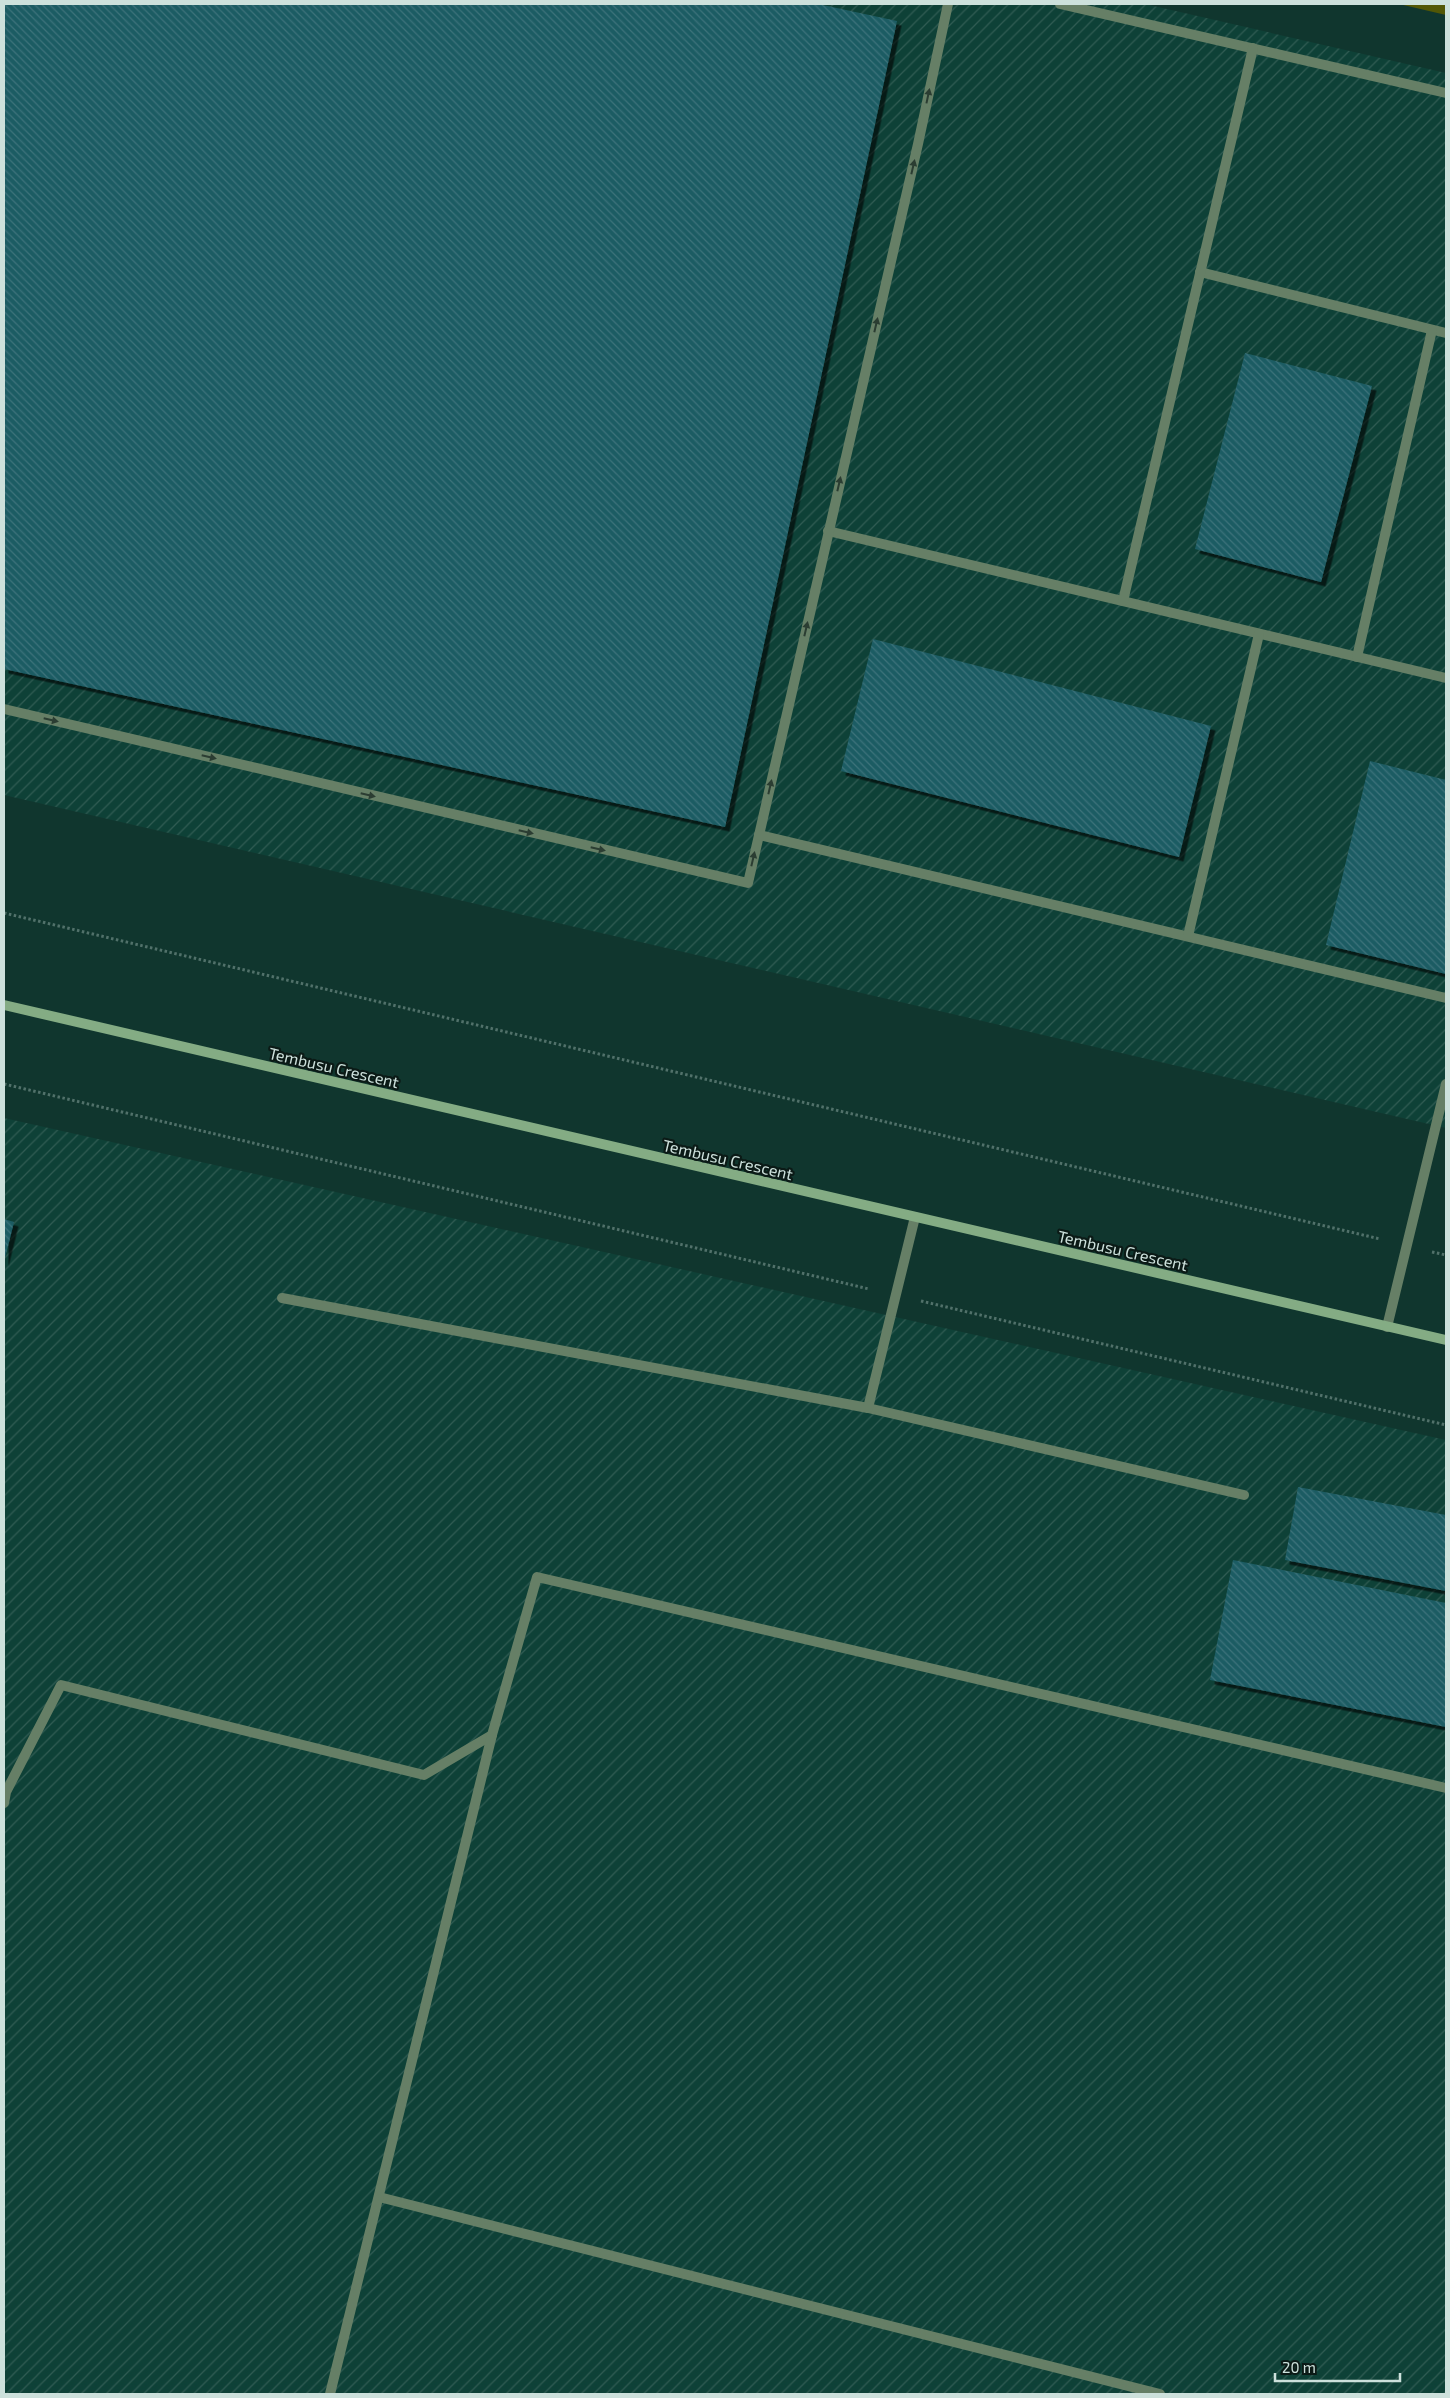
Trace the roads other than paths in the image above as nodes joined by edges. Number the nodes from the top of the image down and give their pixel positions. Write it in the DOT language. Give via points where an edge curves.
graph roads {
  1 [pos="948,4"];
  2 [pos="1060,4"];
  3 [pos="1252,48"];
  4 [pos="1446,93"];
  5 [pos="1200,272"];
  6 [pos="1432,330"];
  7 [pos="1446,333"];
  8 [pos="828,531"];
  9 [pos="1123,601"];
  10 [pos="1259,634"];
  11 [pos="1357,657"];
  12 [pos="1446,678"];
  13 [pos="4,709"];
  14 [pos="759,835"];
  15 [pos="1188,936"];
  16 [pos="1446,998"];
  17 [pos="4,1005"];
  18 [pos="1446,1084"];
  19 [pos="915,1218"];
  20 [pos="282,1298"];
  21 [pos="1387,1327"];
  22 [pos="1446,1340"];
  23 [pos="868,1408"];
  24 [pos="1244,1495"];
  25 [pos="492,1735"];
  26 [pos="1446,1788"];
  27 [pos="4,1803"];
  28 [pos="379,2197"];
  29 [pos="330,2394"];
  30 [pos="1160,2394"];
  8 -- 1 [label="lane, one-way"];
  2 -- 3 [label="lane"];
  3 -- 4 [label="lane"];
  3 -- 5 [label="lane"];
  5 -- 6 [label="lane"];
  5 -- 9 [label="lane"];
  6 -- 7 [label="lane"];
  6 -- 11 [label="lane"];
  8 -- 9 [label="lane"];
  14 -- 8 [label="lane, one-way"];
  9 -- 10 [label="lane"];
  10 -- 11 [label="lane"];
  10 -- 15 [label="lane"];
  11 -- 12 [label="lane"];
  13 -- 14 [label="lane, one-way" via="748,883"];
  14 -- 15 [label="lane"];
  15 -- 16 [label="lane"];
  17 -- 19 [label="street, Tembusu Crescent"];
  18 -- 21 [label="lane"];
  19 -- 21 [label="street, Tembusu Crescent"];
  19 -- 23 [label="lane"];
  20 -- 23 [label="lane"];
  21 -- 22 [label="street, Tembusu Crescent"];
  23 -- 24 [label="lane"];
  25 -- 26 [label="lane" via="537,1577"];
  25 -- 27 [label="lane" via="424,1775 61,1685 6,1792"];
  25 -- 28 [label="lane"];
  28 -- 29 [label="lane"];
  28 -- 30 [label="lane"];
}
